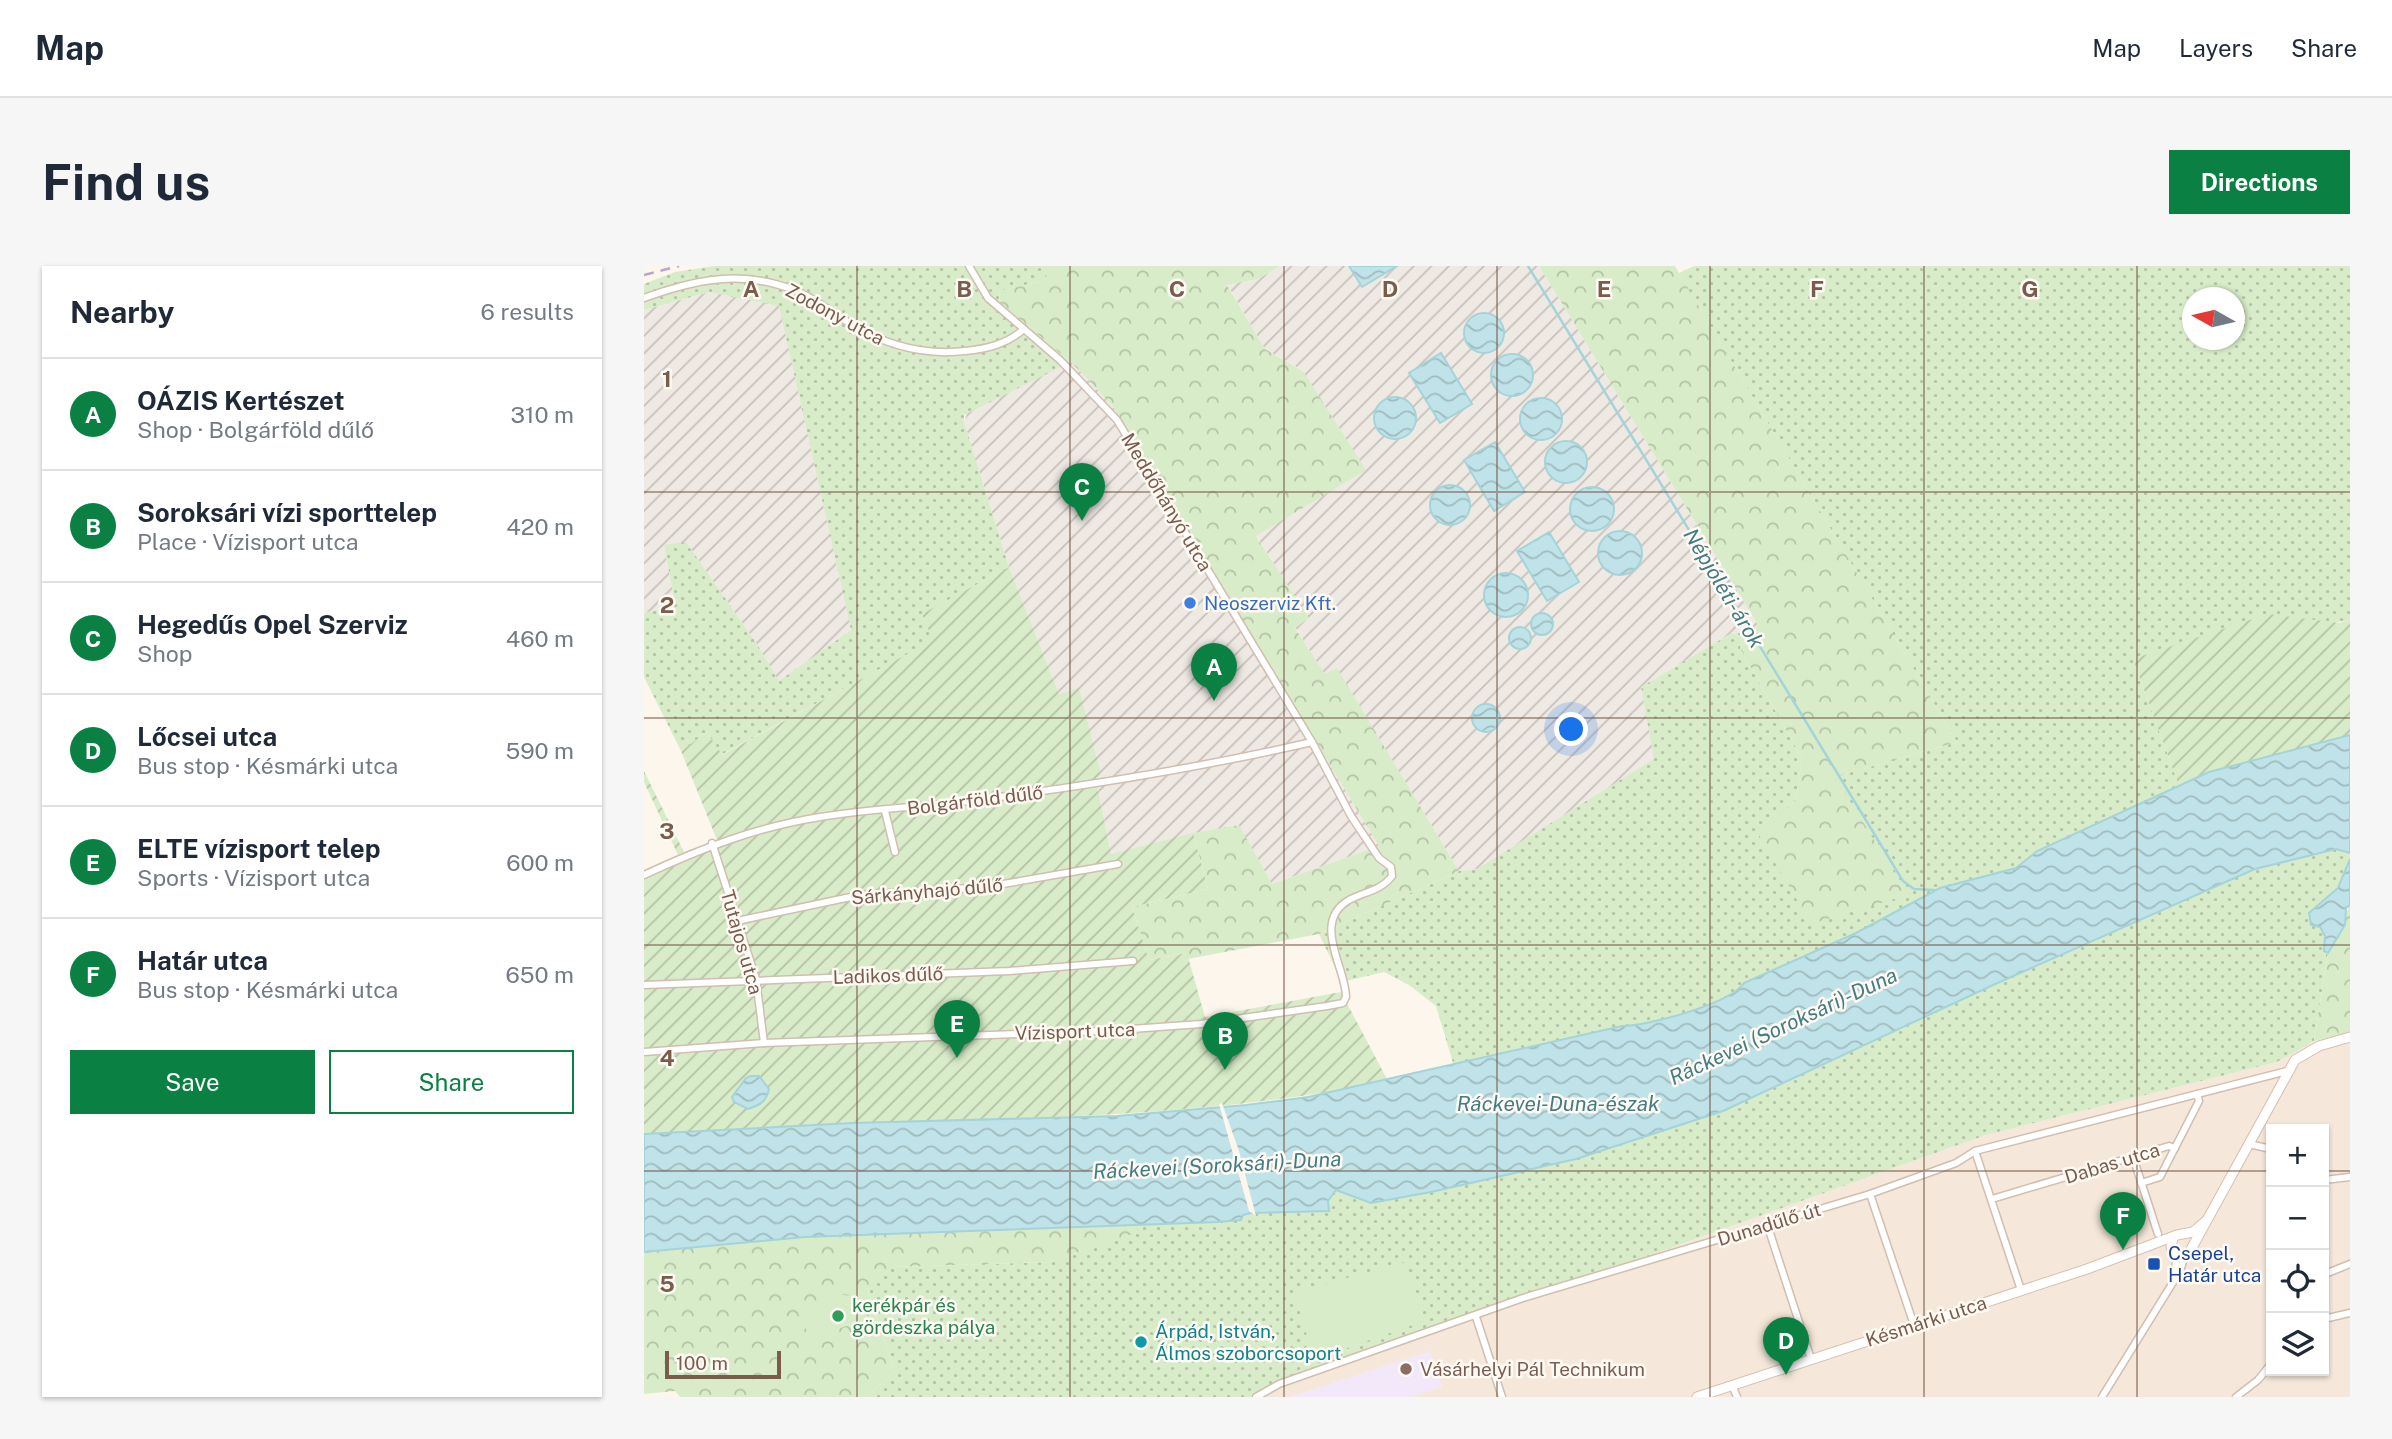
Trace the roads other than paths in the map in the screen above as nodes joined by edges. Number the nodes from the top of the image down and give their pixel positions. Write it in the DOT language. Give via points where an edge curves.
graph roads {
  1 [pos="969,266"];
  2 [pos="644,298"];
  3 [pos="1024,329"];
  4 [pos="1312,742"];
  5 [pos="885,811"];
  6 [pos="712,843"];
  7 [pos="895,852"];
  8 [pos="1118,864"];
  9 [pos="644,875"];
  10 [pos="1392,876"];
  11 [pos="737,921"];
  12 [pos="1133,961"];
  13 [pos="756,979"];
  14 [pos="644,985"];
  15 [pos="2350,1037"];
  16 [pos="764,1043"];
  17 [pos="644,1052"];
  18 [pos="2287,1071"];
  19 [pos="2197,1094"];
  20 [pos="2249,1144"];
  21 [pos="2175,1148"];
  22 [pos="2266,1148"];
  23 [pos="1975,1151"];
  24 [pos="2133,1157"];
  25 [pos="2350,1177"];
  26 [pos="2329,1179"];
  27 [pos="2141,1183"];
  28 [pos="1870,1194"];
  29 [pos="1992,1199"];
  30 [pos="2206,1221"];
  31 [pos="1767,1224"];
  32 [pos="2158,1234"];
  33 [pos="2186,1236"];
  34 [pos="2173,1238"];
  35 [pos="2192,1244"];
  36 [pos="2154,1245"];
  37 [pos="2178,1253"];
  38 [pos="2350,1264"];
  39 [pos="2329,1273"];
  40 [pos="2021,1290"];
  41 [pos="2350,1313"];
  42 [pos="1476,1317"];
  43 [pos="2329,1319"];
  44 [pos="1913,1325"];
  45 [pos="1811,1359"];
  46 [pos="2266,1370"];
  47 [pos="1732,1385"];
  48 [pos="1256,1397"];
  49 [pos="1502,1397"];
  50 [pos="1698,1397"];
  51 [pos="1737,1397"];
  52 [pos="2102,1397"];
  53 [pos="2236,1397"];
  1 -- 3 [label="street, Meddőhányó utca" via="982,292"];
  2 -- 3 [label="street, Zodony utca" via="726,278 776,284 807,296 877,338 926,351 991,347"];
  3 -- 4 [label="street, Meddőhányó utca" via="1117,420"];
  4 -- 5 [label="street, Bolgárföld dűlő" via="1209,766"];
  4 -- 10 [label="street, Meddőhányó utca" via="1351,816 1379,858 1391,867"];
  5 -- 6 [label="street, Bolgárföld dűlő" via="820,817"];
  5 -- 7 [label="street"];
  6 -- 9 [label="street, Bolgárföld dűlő"];
  6 -- 11 [label="street, Tutajos utca"];
  8 -- 11 [label="street, Sárkányhajó dűlő" via="986,887 860,895"];
  10 -- 16 [label="street, Vízisport utca" via="1387,883 1342,905 1334,921 1331,938 1346,992 1343,1003 1164,1027"];
  11 -- 13 [label="street, Tutajos utca"];
  12 -- 13 [label="street, Ladikos dűlő" via="1009,971"];
  13 -- 14 [label="street, Ladikos dűlő"];
  13 -- 16 [label="street, Tutajos utca"];
  15 -- 18 [label="street" via="2305,1052"];
  16 -- 17 [label="street, Vízisport utca"];
  18 -- 19 [label="street, Dunadűlő út"];
  18 -- 20 [label="street"];
  19 -- 21 [label="street, Dabas utca" via="2199,1101"];
  19 -- 23 [label="street, Dunadűlő út"];
  20 -- 22 [label="street"];
  20 -- 30 [label="street"];
  21 -- 24 [label="street, Dabas utca"];
  21 -- 27 [label="street" via="2160,1177"];
  23 -- 28 [label="street, Dunadűlő út" via="1947,1167"];
  23 -- 29 [label="street"];
  24 -- 27 [label="street"];
  24 -- 29 [label="street, Dabas utca"];
  25 -- 26 [label="street"];
  27 -- 32 [label="street"];
  28 -- 31 [label="street, Dunadűlő út"];
  28 -- 44 [label="street"];
  29 -- 40 [label="street"];
  30 -- 33 [label="street"];
  30 -- 35 [label="street"];
  31 -- 42 [label="street, Dunadűlő út" via="1523,1298"];
  31 -- 45 [label="street"];
  33 -- 34 [label="street, Késmárki utca"];
  33 -- 35 [label="street"];
  34 -- 36 [label="street, Késmárki utca"];
  34 -- 37 [label="street"];
  35 -- 37 [label="street"];
  36 -- 37 [label="street"];
  36 -- 40 [label="street, Késmárki utca"];
  37 -- 52 [label="street" via="2174,1280"];
  38 -- 39 [label="street"];
  40 -- 44 [label="street, Késmárki utca"];
  41 -- 43 [label="street"];
  42 -- 48 [label="street, Dunadűlő út" via="1279,1384"];
  42 -- 49 [label="street"];
  44 -- 45 [label="street, Késmárki utca"];
  45 -- 47 [label="street, Késmárki utca"];
  46 -- 53 [label="street"];
  47 -- 50 [label="street, Késmárki utca"];
  47 -- 51 [label="street"];
}
